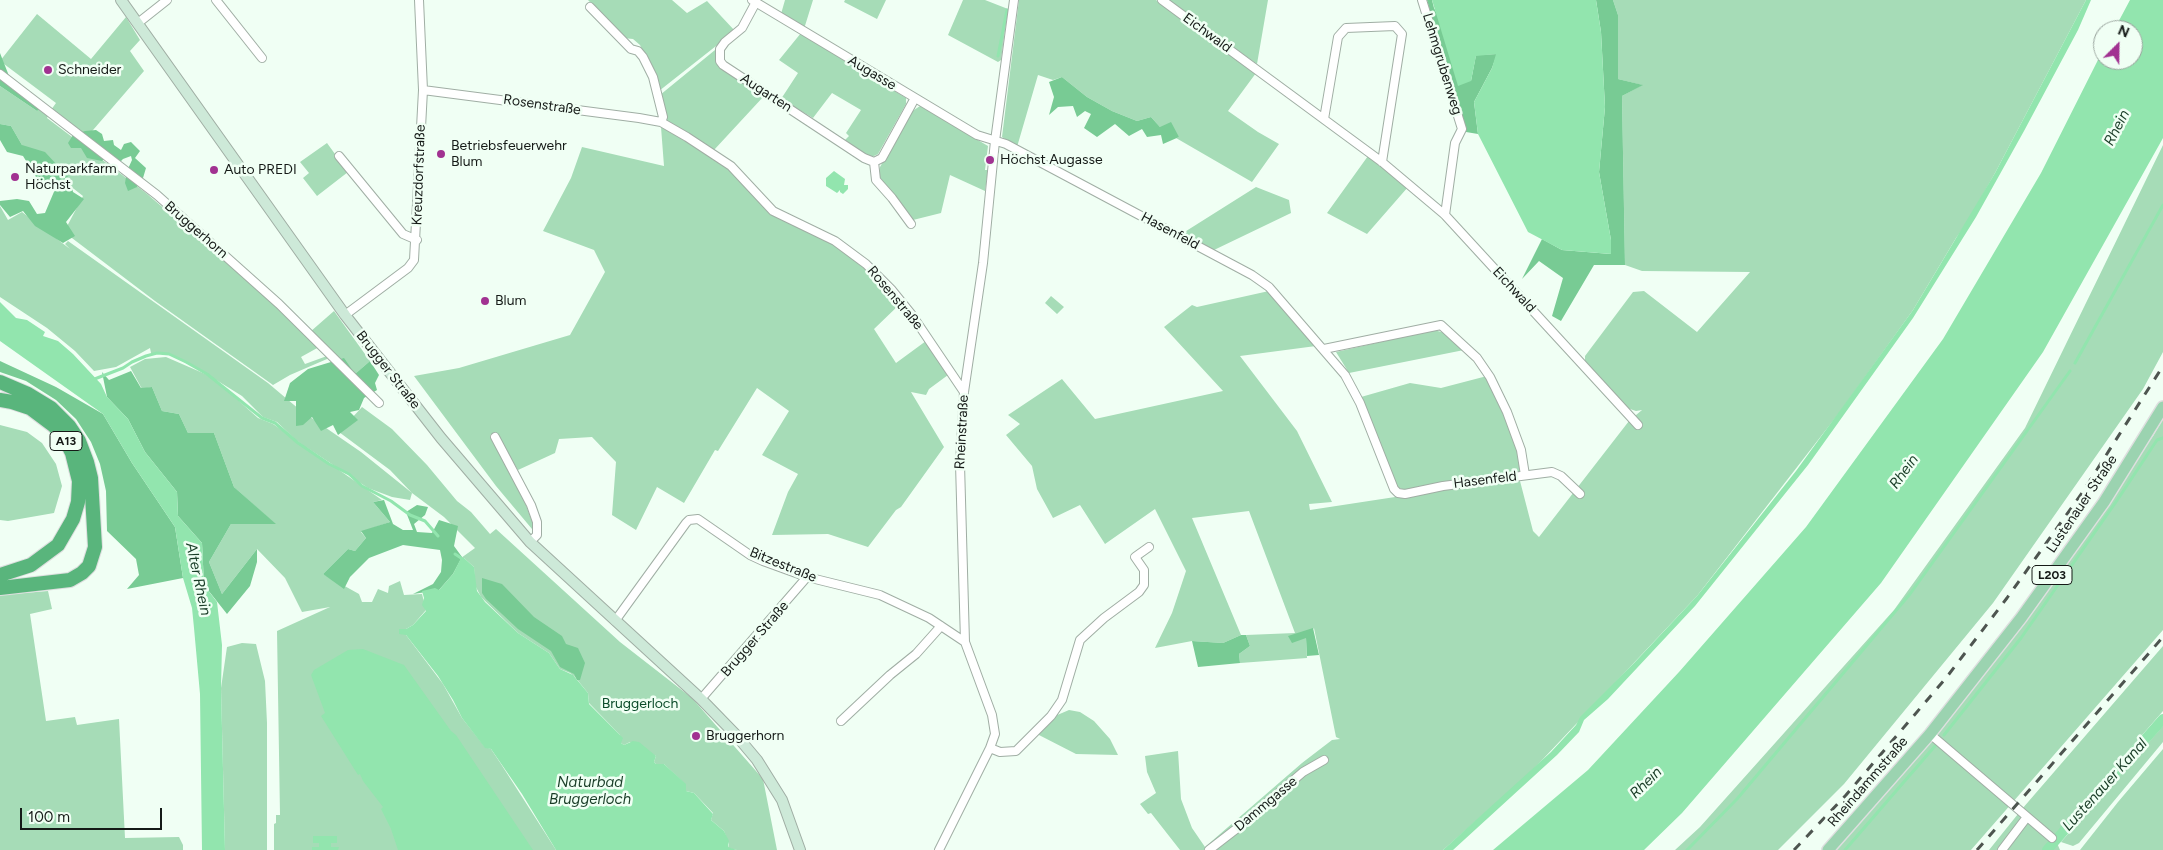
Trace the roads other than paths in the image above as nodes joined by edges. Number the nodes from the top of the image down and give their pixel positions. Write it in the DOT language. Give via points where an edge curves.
graph roads {
  1 [pos="121,0"];
  2 [pos="167,0"];
  3 [pos="216,0"];
  4 [pos="420,0"];
  5 [pos="1014,0"];
  6 [pos="1162,0"];
  7 [pos="1422,0"];
  8 [pos="754,1"];
  9 [pos="590,7"];
  10 [pos="138,23"];
  11 [pos="262,58"];
  12 [pos="0,74"];
  13 [pos="423,90"];
  14 [pos="915,98"];
  15 [pos="1324,119"];
  16 [pos="661,122"];
  17 [pos="995,142"];
  18 [pos="340,156"];
  19 [pos="874,162"];
  20 [pos="1382,162"];
  21 [pos="1445,215"];
  22 [pos="911,224"];
  23 [pos="417,240"];
  24 [pos="345,315"];
  25 [pos="1324,349"];
  26 [pos="0,382"];
  27 [pos="964,392"];
  28 [pos="0,400"];
  29 [pos="379,403"];
  30 [pos="2163,407"];
  31 [pos="1638,425"];
  32 [pos="495,437"];
  33 [pos="1525,475"];
  34 [pos="1580,494"];
  35 [pos="530,542"];
  36 [pos="1149,547"];
  37 [pos="0,575"];
  38 [pos="808,577"];
  39 [pos="0,588"];
  40 [pos="615,621"];
  41 [pos="941,626"];
  42 [pos="965,642"];
  43 [pos="702,699"];
  44 [pos="841,722"];
  45 [pos="1930,734"];
  46 [pos="990,748"];
  47 [pos="1324,760"];
  48 [pos="2027,817"];
  49 [pos="2052,838"];
  50 [pos="800,850"];
  51 [pos="939,850"];
  52 [pos="1209,850"];
  53 [pos="1828,850"];
  54 [pos="2002,850"];
  1 -- 10 [label="main road, Brugger Straße"];
  2 -- 10 [label="street"];
  3 -- 11 [label="street"];
  4 -- 13 [label="street, Kreuzdorfstraße"];
  5 -- 17 [label="street, Rheinstraße"];
  6 -- 15 [label="street, Eichwald"];
  7 -- 21 [label="street, Lehmgrubenweg" via="1462,130 1456,143"];
  8 -- 14 [label="street, Augasse"];
  8 -- 19 [label="street, Augarten" via="742,28 720,49 720,61"];
  9 -- 16 [label="street" via="643,57 653,77 663,117"];
  10 -- 24 [label="main road, Brugger Straße"];
  12 -- 29 [label="street, Bruggerhorn" via="157,196 279,304"];
  13 -- 16 [label="street, Rosenstraße"];
  13 -- 23 [label="street, Kreuzdorfstraße" via="416,197"];
  14 -- 17 [label="street, Augasse" via="977,135"];
  14 -- 19 [label="street" via="882,158"];
  15 -- 20 [label="street, Eichwald"];
  15 -- 20 [label="street" via="1338,37 1346,28 1395,26 1402,34"];
  16 -- 27 [label="street, Rosenstraße" via="731,166 773,210 835,241 866,264 912,315"];
  17 -- 25 [label="street, Hasenfeld" via="1006,144 1252,275 1269,287"];
  17 -- 27 [label="street, Rheinstraße" via="983,263"];
  18 -- 23 [label="street" via="402,234"];
  19 -- 22 [label="street" via="876,180"];
  20 -- 21 [label="street, Eichwald"];
  21 -- 31 [label="street, Eichwald"];
  23 -- 24 [label="street, Kreuzdorfstraße" via="414,260 408,268"];
  24 -- 35 [label="main road, Brugger Straße" via="442,438"];
  25 -- 33 [label="street, Hasenfeld" via="1345,375 1356,396 1398,492 1405,494"];
  25 -- 33 [label="street, Hasenfeld" via="1441,326 1477,358 1490,377 1521,450"];
  26 -- 39 [label="highway" via="51,408 79,442 91,478 95,547 89,566 70,580"];
  27 -- 42 [label="street, Rheinstraße" via="960,464"];
  28 -- 37 [label="highway, A13" via="30,408 54,426 70,447 79,481 73,519 58,545 31,565"];
  30 -- 45 [label="main road, Lustenauer Straße / L203" via="2098,510 2021,618"];
  32 -- 35 [label="street" via="537,522 537,535"];
  33 -- 34 [label="street, Hasenfeld" via="1552,472"];
  35 -- 40 [label="main road, Brugger Straße"];
  36 -- 46 [label="street" via="1135,557 1144,570 1144,586 1080,640 1062,700 1051,716 1016,751 1000,752"];
  38 -- 40 [label="street, Bitzestraße" via="750,555 698,520 689,520"];
  38 -- 41 [label="street, Bitzestraße" via="880,595"];
  38 -- 43 [label="street, Brugger Straße"];
  40 -- 43 [label="main road, Brugger Straße"];
  41 -- 42 [label="street, Bitzestraße"];
  41 -- 44 [label="street" via="916,654"];
  42 -- 46 [label="street, Rheinstraße" via="992,715 995,734"];
  43 -- 50 [label="main road, Brugger Straße" via="736,735 768,777 790,819"];
  45 -- 48 [label="street"];
  45 -- 53 [label="main road, Rheindammstraße / L203"];
  46 -- 51 [label="street, Rheinstraße"];
  47 -- 52 [label="street, Dammgasse" via="1304,772"];
  48 -- 49 [label="street"];
  48 -- 54 [label="street"];
}
